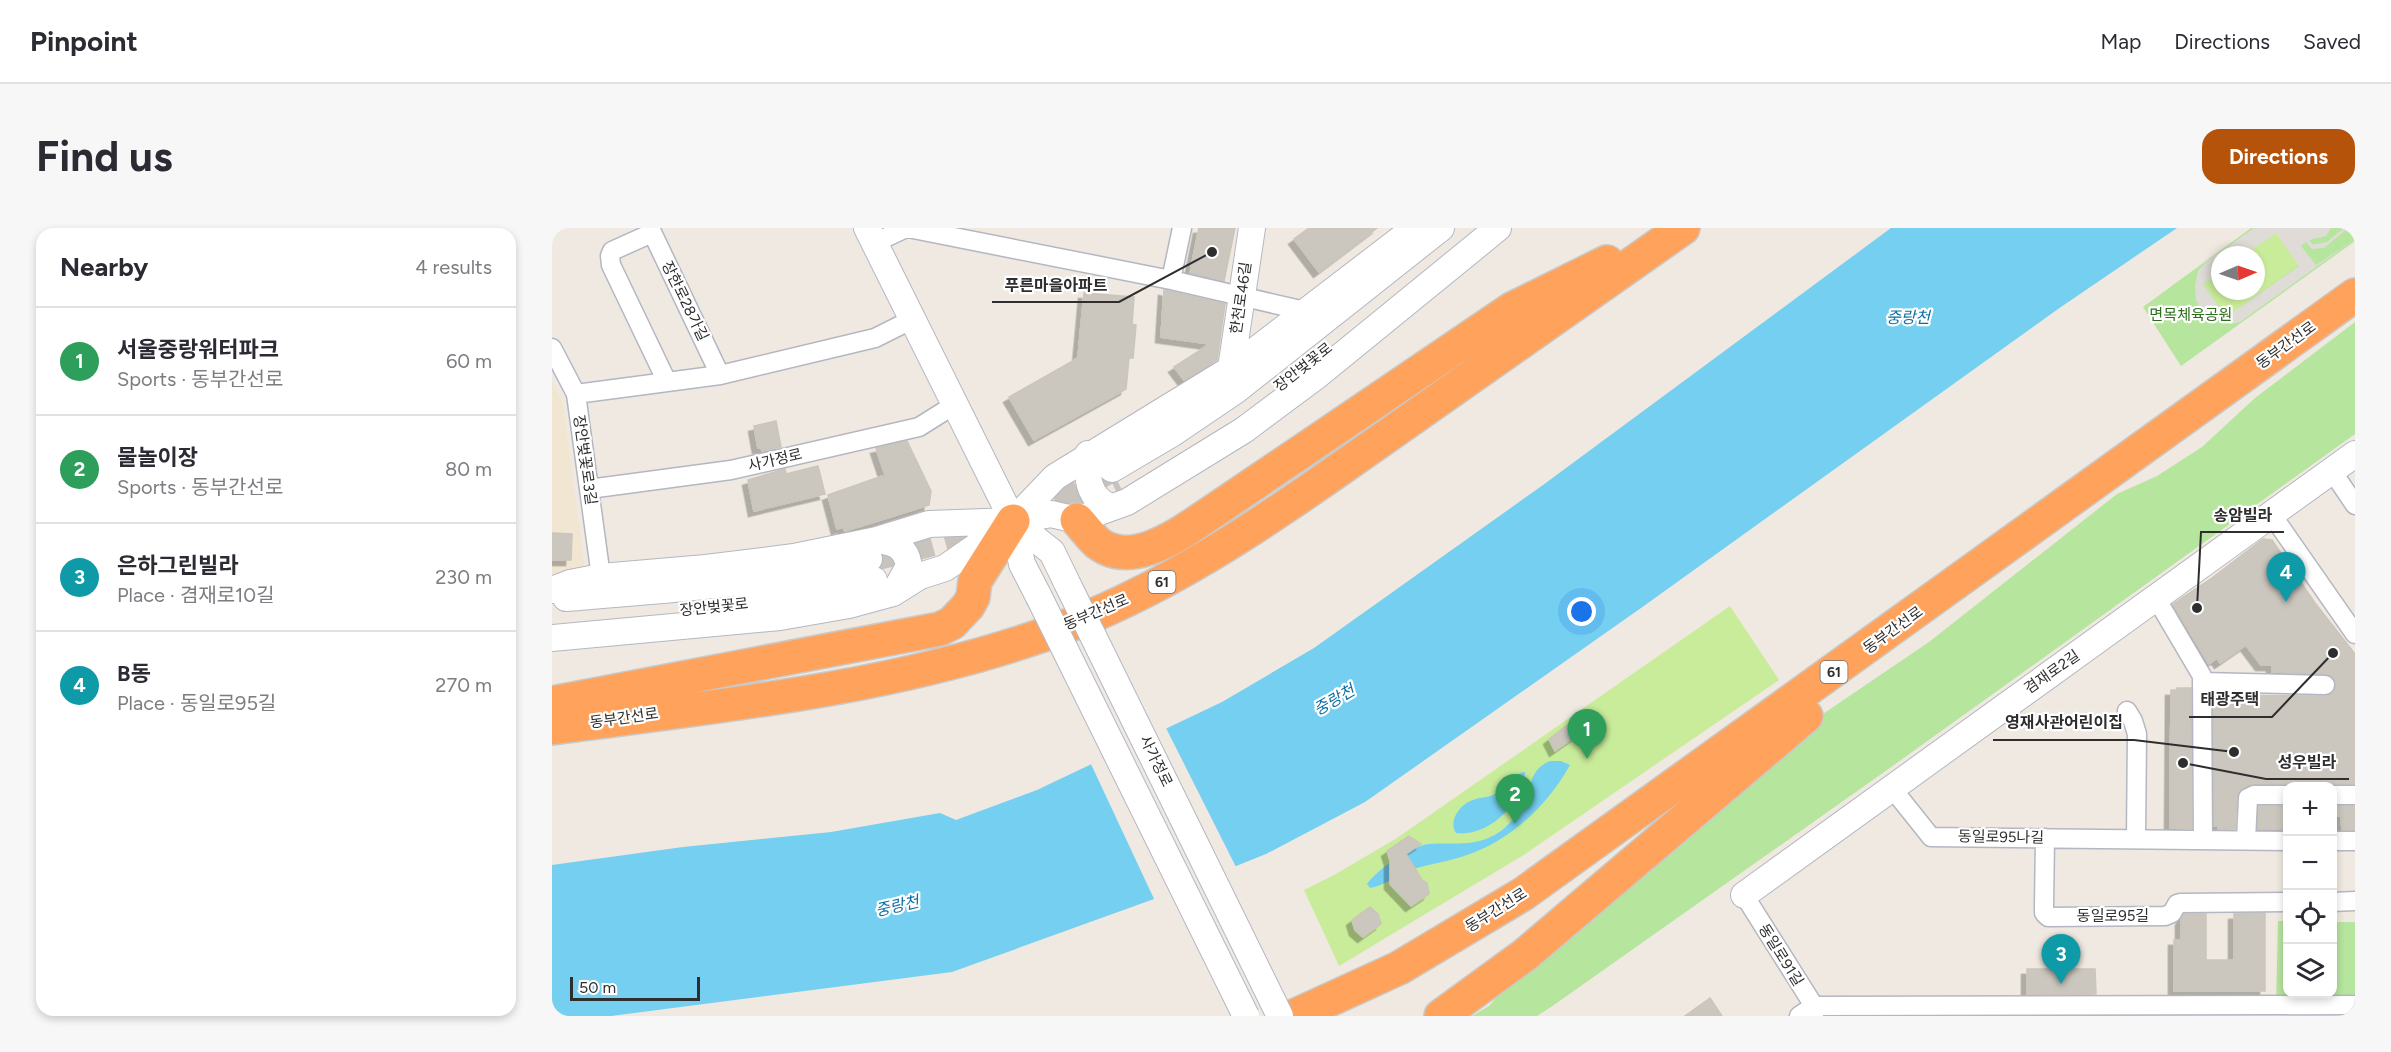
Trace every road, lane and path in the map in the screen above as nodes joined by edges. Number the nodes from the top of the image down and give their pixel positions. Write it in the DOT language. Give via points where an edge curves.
graph roads {
  1 [pos="907,228"];
  2 [pos="1182,228"];
  3 [pos="1252,228"];
  4 [pos="1414,228"];
  5 [pos="1441,228"];
  6 [pos="1471,228"];
  7 [pos="1498,228"];
  8 [pos="1676,228"];
  9 [pos="1683,228"];
  10 [pos="651,230"];
  11 [pos="871,236"];
  12 [pos="1171,280"];
  13 [pos="2355,296"];
  14 [pos="1240,297"];
  15 [pos="1305,311"];
  16 [pos="911,320"];
  17 [pos="552,348"];
  18 [pos="1231,369"];
  19 [pos="720,375"];
  20 [pos="667,382"];
  21 [pos="576,394"];
  22 [pos="954,405"];
  23 [pos="1088,454"];
  24 [pos="2355,454"];
  25 [pos="2332,471"];
  26 [pos="1114,488"];
  27 [pos="589,489"];
  28 [pos="2355,505"];
  29 [pos="2272,515"];
  30 [pos="1077,519"];
  31 [pos="1013,521"];
  32 [pos="878,568"];
  33 [pos="601,577"];
  34 [pos="552,590"];
  35 [pos="2156,598"];
  36 [pos="552,600"];
  37 [pos="1913,615"];
  38 [pos="552,621"];
  39 [pos="2355,634"];
  40 [pos="552,638"];
  41 [pos="2202,682"];
  42 [pos="2325,685"];
  43 [pos="552,703"];
  44 [pos="2127,711"];
  45 [pos="552,728"];
  46 [pos="1891,787"];
  47 [pos="2283,795"];
  48 [pos="2337,795"];
  49 [pos="2355,795"];
  50 [pos="2045,838"];
  51 [pos="2136,839"];
  52 [pos="2203,840"];
  53 [pos="2246,840"];
  54 [pos="2283,841"];
  55 [pos="2337,841"];
  56 [pos="2355,841"];
  57 [pos="1744,895"];
  58 [pos="2283,902"];
  59 [pos="2337,902"];
  60 [pos="2355,902"];
  61 [pos="2355,1005"];
  62 [pos="1809,1013"];
  63 [pos="1246,1016"];
  64 [pos="1280,1016"];
  65 [pos="1294,1016"];
  66 [pos="1441,1016"];
  1 -- 11 [label="street"];
  1 -- 12 [label="street"];
  2 -- 12 [label="street"];
  3 -- 14 [label="main road, 한천로46길"];
  4 -- 15 [label="main road"];
  5 -- 26 [label="main road, 장안벚꽃로" via="1235,391 1173,434"];
  6 -- 26 [label="main road, 장안벚꽃로" via="1281,385 1187,450"];
  7 -- 26 [label="main road" via="1244,430 1127,502"];
  8 -- 30 [label="highway" via="1512,309 1160,545 1130,552 1106,548"];
  9 -- 45 [label="highway, 동부간선로 / 61" via="1267,520 1175,576 1114,605 1046,634 892,678"];
  10 -- 19 [label="street, 장한로28가길"];
  10 -- 20 [label="street" via="612,251 610,256"];
  11 -- 16 [label="main road, 사가정로"];
  12 -- 14 [label="street"];
  13 -- 37 [label="highway, 동부간선로 / 61"];
  14 -- 15 [label="street"];
  14 -- 18 [label="main road, 한천로46길"];
  15 -- 18 [label="main road"];
  16 -- 19 [label="street" via="875,338"];
  16 -- 22 [label="main road, 사가정로"];
  17 -- 21 [label="street, 장안벚꽃로3길"];
  18 -- 23 [label="main road"];
  19 -- 20 [label="street"];
  20 -- 21 [label="street"];
  21 -- 27 [label="street, 장안벚꽃로3길"];
  22 -- 27 [label="street, 사가정로" via="919,427 731,470"];
  22 -- 31 [label="main road, 사가정로"];
  23 -- 26 [label="main road" via="1089,487 1099,501"];
  23 -- 31 [label="main road" via="1055,477"];
  24 -- 25 [label="main road, 겸재로2길"];
  25 -- 28 [label="street"];
  25 -- 29 [label="main road, 겸재로2길"];
  26 -- 30 [label="main road"];
  27 -- 33 [label="street, 장안벚꽃로3길"];
  29 -- 35 [label="main road, 겸재로2길"];
  29 -- 39 [label="street"];
  30 -- 31 [label="main road" via="1051,514"];
  31 -- 32 [label="main road" via="929,524"];
  31 -- 32 [label="main road" via="945,568 920,576"];
  31 -- 43 [label="highway" via="975,581 968,606 940,629"];
  31 -- 63 [label="main road, 사가정로, bridge" via="1022,564"];
  31 -- 64 [label="main road, 사가정로, bridge" via="1052,552"];
  32 -- 33 [label="main road" via="784,558"];
  32 -- 36 [label="main road, 장안벚꽃로"];
  32 -- 38 [label="main road, 장안벚꽃로" via="788,598"];
  32 -- 40 [label="main road" via="849,605 758,620"];
  33 -- 34 [label="main road"];
  35 -- 41 [label="street" via="2199,669"];
  35 -- 46 [label="main road, 겸재로2길"];
  37 -- 65 [label="highway, 동부간선로 / 61" via="1523,894 1399,968"];
  37 -- 66 [label="highway" via="1853,676 1730,781 1526,954"];
  41 -- 42 [label="street"];
  41 -- 52 [label="street"];
  44 -- 51 [label="street" via="2137,734"];
  46 -- 50 [label="street, 동일로95나길" via="1931,837"];
  46 -- 57 [label="main road, 겸재로2길"];
  47 -- 53 [label="street" via="2249,796"];
  48 -- 49 [label="street"];
  50 -- 51 [label="street, 동일로95나길"];
  50 -- 58 [label="street, 동일로95길" via="2044,911 2048,917 2165,916 2180,903"];
  51 -- 52 [label="street, 동일로95나길"];
  52 -- 53 [label="street, 동일로95나길"];
  53 -- 54 [label="street, 동일로95나길"];
  55 -- 56 [label="street"];
  57 -- 62 [label="street, 동일로91길"];
  59 -- 60 [label="street"];
  61 -- 62 [label="street"];
}
